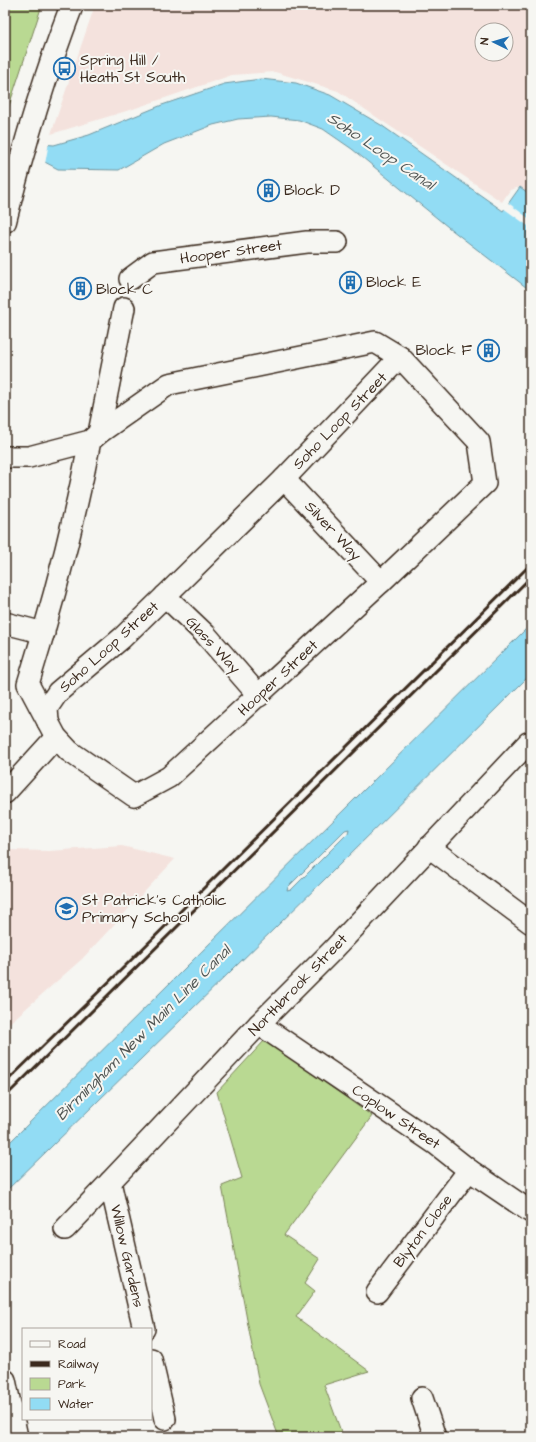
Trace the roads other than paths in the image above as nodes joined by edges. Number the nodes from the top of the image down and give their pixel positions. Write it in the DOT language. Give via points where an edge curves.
graph roads {
  1 [pos="72,5"];
  2 [pos="5,221"];
  3 [pos="337,242"];
  4 [pos="130,279"];
  5 [pos="124,308"];
  6 [pos="400,357"];
  7 [pos="95,437"];
  8 [pos="5,457"];
  9 [pos="284,479"];
  10 [pos="381,582"];
  11 [pos="165,596"];
  12 [pos="6,623"];
  13 [pos="44,633"];
  14 [pos="259,696"];
  15 [pos="52,729"];
  16 [pos="531,742"];
  17 [pos="5,793"];
  18 [pos="429,847"];
  19 [pos="531,923"];
  20 [pos="259,1024"];
  21 [pos="469,1170"];
  22 [pos="110,1182"];
  23 [pos="531,1212"];
  24 [pos="65,1229"];
  25 [pos="377,1292"];
  26 [pos="144,1328"];
  27 [pos="152,1368"];
  28 [pos="5,1380"];
  29 [pos="154,1387"];
  30 [pos="422,1398"];
  31 [pos="165,1419"];
  32 [pos="430,1435"];
  33 [pos="17,1437"];
  1 -- 2 [label="main road" via="17,171"];
  3 -- 4 [label="street, Hooper Street" via="307,242 153,262"];
  5 -- 7 [label="street, Hooper Street"];
  6 -- 7 [label="street, Soho Loop Street" via="375,342 169,384"];
  6 -- 9 [label="street, Soho Loop Street"];
  6 -- 10 [label="street, Hooper Street" via="479,442 485,483"];
  7 -- 8 [label="street" via="29,457"];
  7 -- 13 [label="street, Hooper Street"];
  9 -- 10 [label="street, Silver Way"];
  9 -- 11 [label="street, Soho Loop Street"];
  10 -- 14 [label="street, Hooper Street"];
  11 -- 14 [label="street, Glass Way" via="206,635"];
  11 -- 15 [label="street, Soho Loop Street" via="122,638 58,692 48,708"];
  12 -- 13 [label="street"];
  13 -- 15 [label="street, Hooper Street" via="28,684"];
  14 -- 15 [label="street, Hooper Street" via="169,777 134,796 69,751"];
  15 -- 17 [label="street"];
  16 -- 18 [label="street, Northbrook Street"];
  18 -- 19 [label="street"];
  18 -- 20 [label="street, Northbrook Street" via="333,950"];
  20 -- 21 [label="street, Coplow Street" via="436,1144"];
  20 -- 22 [label="street, Northbrook Street"];
  21 -- 23 [label="street, Coplow Street"];
  21 -- 25 [label="street, Blyton Close"];
  22 -- 24 [label="street, Northbrook Street"];
  22 -- 26 [label="street, Willow Gardens"];
  27 -- 29 [label="street"];
  28 -- 33 [label="street"];
  29 -- 31 [label="street"];
  30 -- 32 [label="street"];
}
